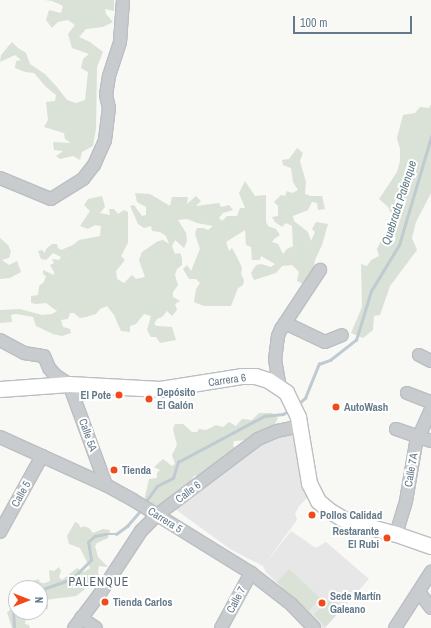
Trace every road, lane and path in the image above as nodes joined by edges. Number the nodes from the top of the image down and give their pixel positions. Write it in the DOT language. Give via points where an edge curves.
graph roads {
  1 [pos="124,0"];
  2 [pos="0,178"];
  3 [pos="320,270"];
  4 [pos="285,323"];
  5 [pos="342,335"];
  6 [pos="0,340"];
  7 [pos="419,355"];
  8 [pos="431,361"];
  9 [pos="69,384"];
  10 [pos="0,390"];
  11 [pos="284,392"];
  12 [pos="407,393"];
  13 [pos="431,402"];
  14 [pos="431,409"];
  15 [pos="299,422"];
  16 [pos="396,430"];
  17 [pos="419,437"];
  18 [pos="0,438"];
  19 [pos="431,441"];
  20 [pos="42,456"];
  21 [pos="106,485"];
  22 [pos="153,512"];
  23 [pos="0,532"];
  24 [pos="396,534"];
  25 [pos="431,546"];
  26 [pos="431,572"];
  27 [pos="251,573"];
  28 [pos="419,592"];
  29 [pos="431,608"];
  30 [pos="78,623"];
  31 [pos="96,628"];
  32 [pos="221,628"];
  33 [pos="314,628"];
  34 [pos="395,628"];
  1 -- 2 [label="street" via="120,42 106,95 109,108 104,140 94,165 83,179 51,199"];
  3 -- 4 [label="street"];
  4 -- 5 [label="street" via="325,342"];
  4 -- 11 [label="street" via="278,336 275,352"];
  6 -- 9 [label="street" via="24,352 44,356 54,375"];
  7 -- 8 [label="street"];
  9 -- 10 [label="main road, Carrera 6"];
  9 -- 11 [label="main road, Carrera 6" via="160,389 248,376 268,380"];
  9 -- 21 [label="street, Calle 5A"];
  11 -- 15 [label="main road"];
  12 -- 13 [label="street"];
  14 -- 17 [label="street, Calle 7A"];
  15 -- 22 [label="street, Calle 6" via="258,439"];
  15 -- 24 [label="main road" via="309,483 318,501 345,520"];
  16 -- 17 [label="street"];
  17 -- 19 [label="street"];
  17 -- 24 [label="street, Calle 7A" via="406,501"];
  18 -- 20 [label="street, Carrera 5"];
  20 -- 21 [label="street, Carrera 5"];
  20 -- 23 [label="street, Calle 5"];
  21 -- 22 [label="street, Carrera 5"];
  22 -- 27 [label="street, Carrera 5"];
  22 -- 30 [label="street, Calle 6" via="99,596"];
  24 -- 25 [label="main road"];
  26 -- 28 [label="street"];
  27 -- 32 [label="street, Calle 7"];
  27 -- 33 [label="street, Carrera 5" via="290,604"];
  28 -- 29 [label="street"];
  28 -- 34 [label="street"];
  30 -- 31 [label="street"];
}
